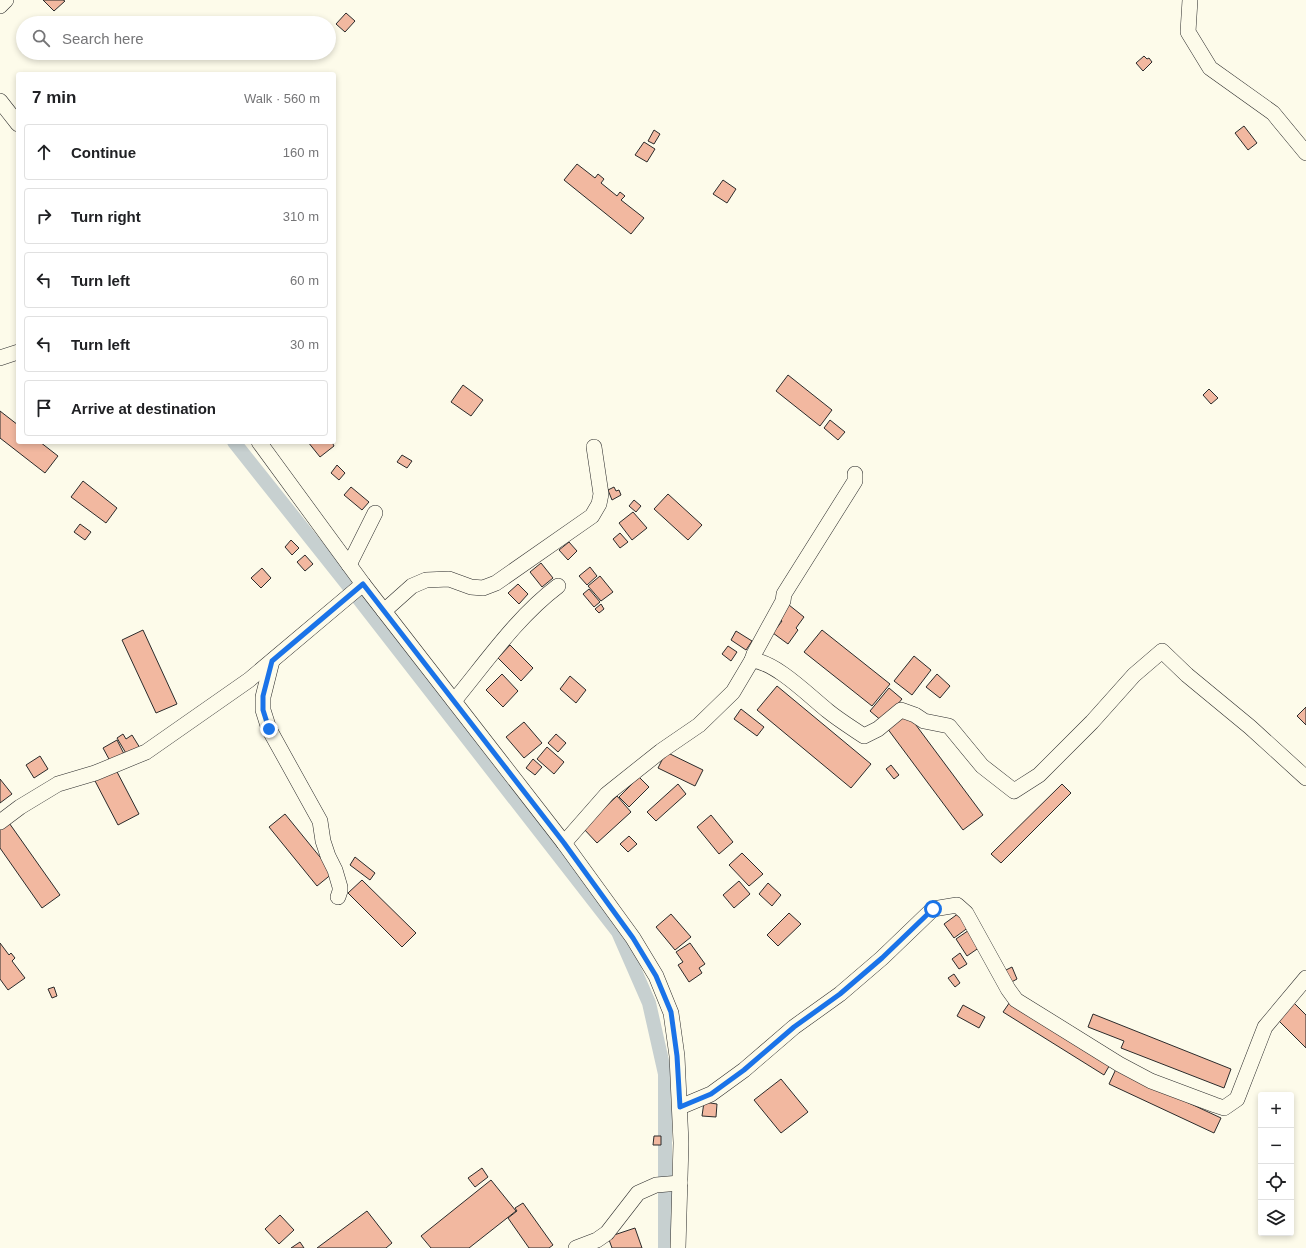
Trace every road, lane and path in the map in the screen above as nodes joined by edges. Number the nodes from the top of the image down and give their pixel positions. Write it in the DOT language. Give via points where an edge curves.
graph roads {
  1 [pos="6,0"];
  2 [pos="1190,0"];
  3 [pos="0,6"];
  4 [pos="0,101"];
  5 [pos="16,121"];
  6 [pos="1306,153"];
  7 [pos="16,353"];
  8 [pos="0,358"];
  9 [pos="260,444"];
  10 [pos="594,447"];
  11 [pos="855,474"];
  12 [pos="375,513"];
  13 [pos="349,565"];
  14 [pos="363,584"];
  15 [pos="558,586"];
  16 [pos="384,610"];
  17 [pos="752,660"];
  18 [pos="272,661"];
  19 [pos="454,701"];
  20 [pos="1306,778"];
  21 [pos="0,822"];
  22 [pos="564,843"];
  23 [pos="338,897"];
  24 [pos="1306,978"];
  25 [pos="680,1107"];
  26 [pos="680,1183"];
  27 [pos="576,1248"];
  28 [pos="678,1248"];
  1 -- 3 [label="street"];
  2 -- 6 [label="street" via="1188,32 1210,68 1274,113"];
  4 -- 5 [label="street"];
  7 -- 8 [label="street"];
  9 -- 13 [label="street"];
  10 -- 16 [label="street" via="601,494 592,516 496,583 483,588 471,587 449,579 426,580 412,586"];
  11 -- 17 [label="street" via="855,481 784,594 784,601"];
  12 -- 13 [label="street"];
  13 -- 14 [label="street"];
  14 -- 16 [label="street"];
  14 -- 18 [label="street"];
  15 -- 19 [label="street" via="520,620"];
  16 -- 19 [label="street"];
  17 -- 20 [label="street" via="772,668 864,736 878,729 901,710 924,721 949,726 982,766 1014,791 1039,775 1134,675 1162,651"];
  17 -- 22 [label="street" via="733,692 705,720 661,750 607,794"];
  18 -- 21 [label="street" via="146,752 96,773 58,784"];
  18 -- 23 [label="street" via="263,696 263,710 269,729 320,821 323,841 340,887"];
  19 -- 22 [label="street"];
  22 -- 25 [label="street" via="633,938 656,976 671,1012"];
  24 -- 25 [label="street" via="1265,1027 1237,1099 1224,1108 1151,1081 1016,1000 966,913 957,905 933,909 870,969 794,1027 744,1070 711,1094"];
  25 -- 26 [label="street"];
  26 -- 27 [label="street" via="656,1185 638,1193 607,1233"];
  26 -- 28 [label="street"];
}
